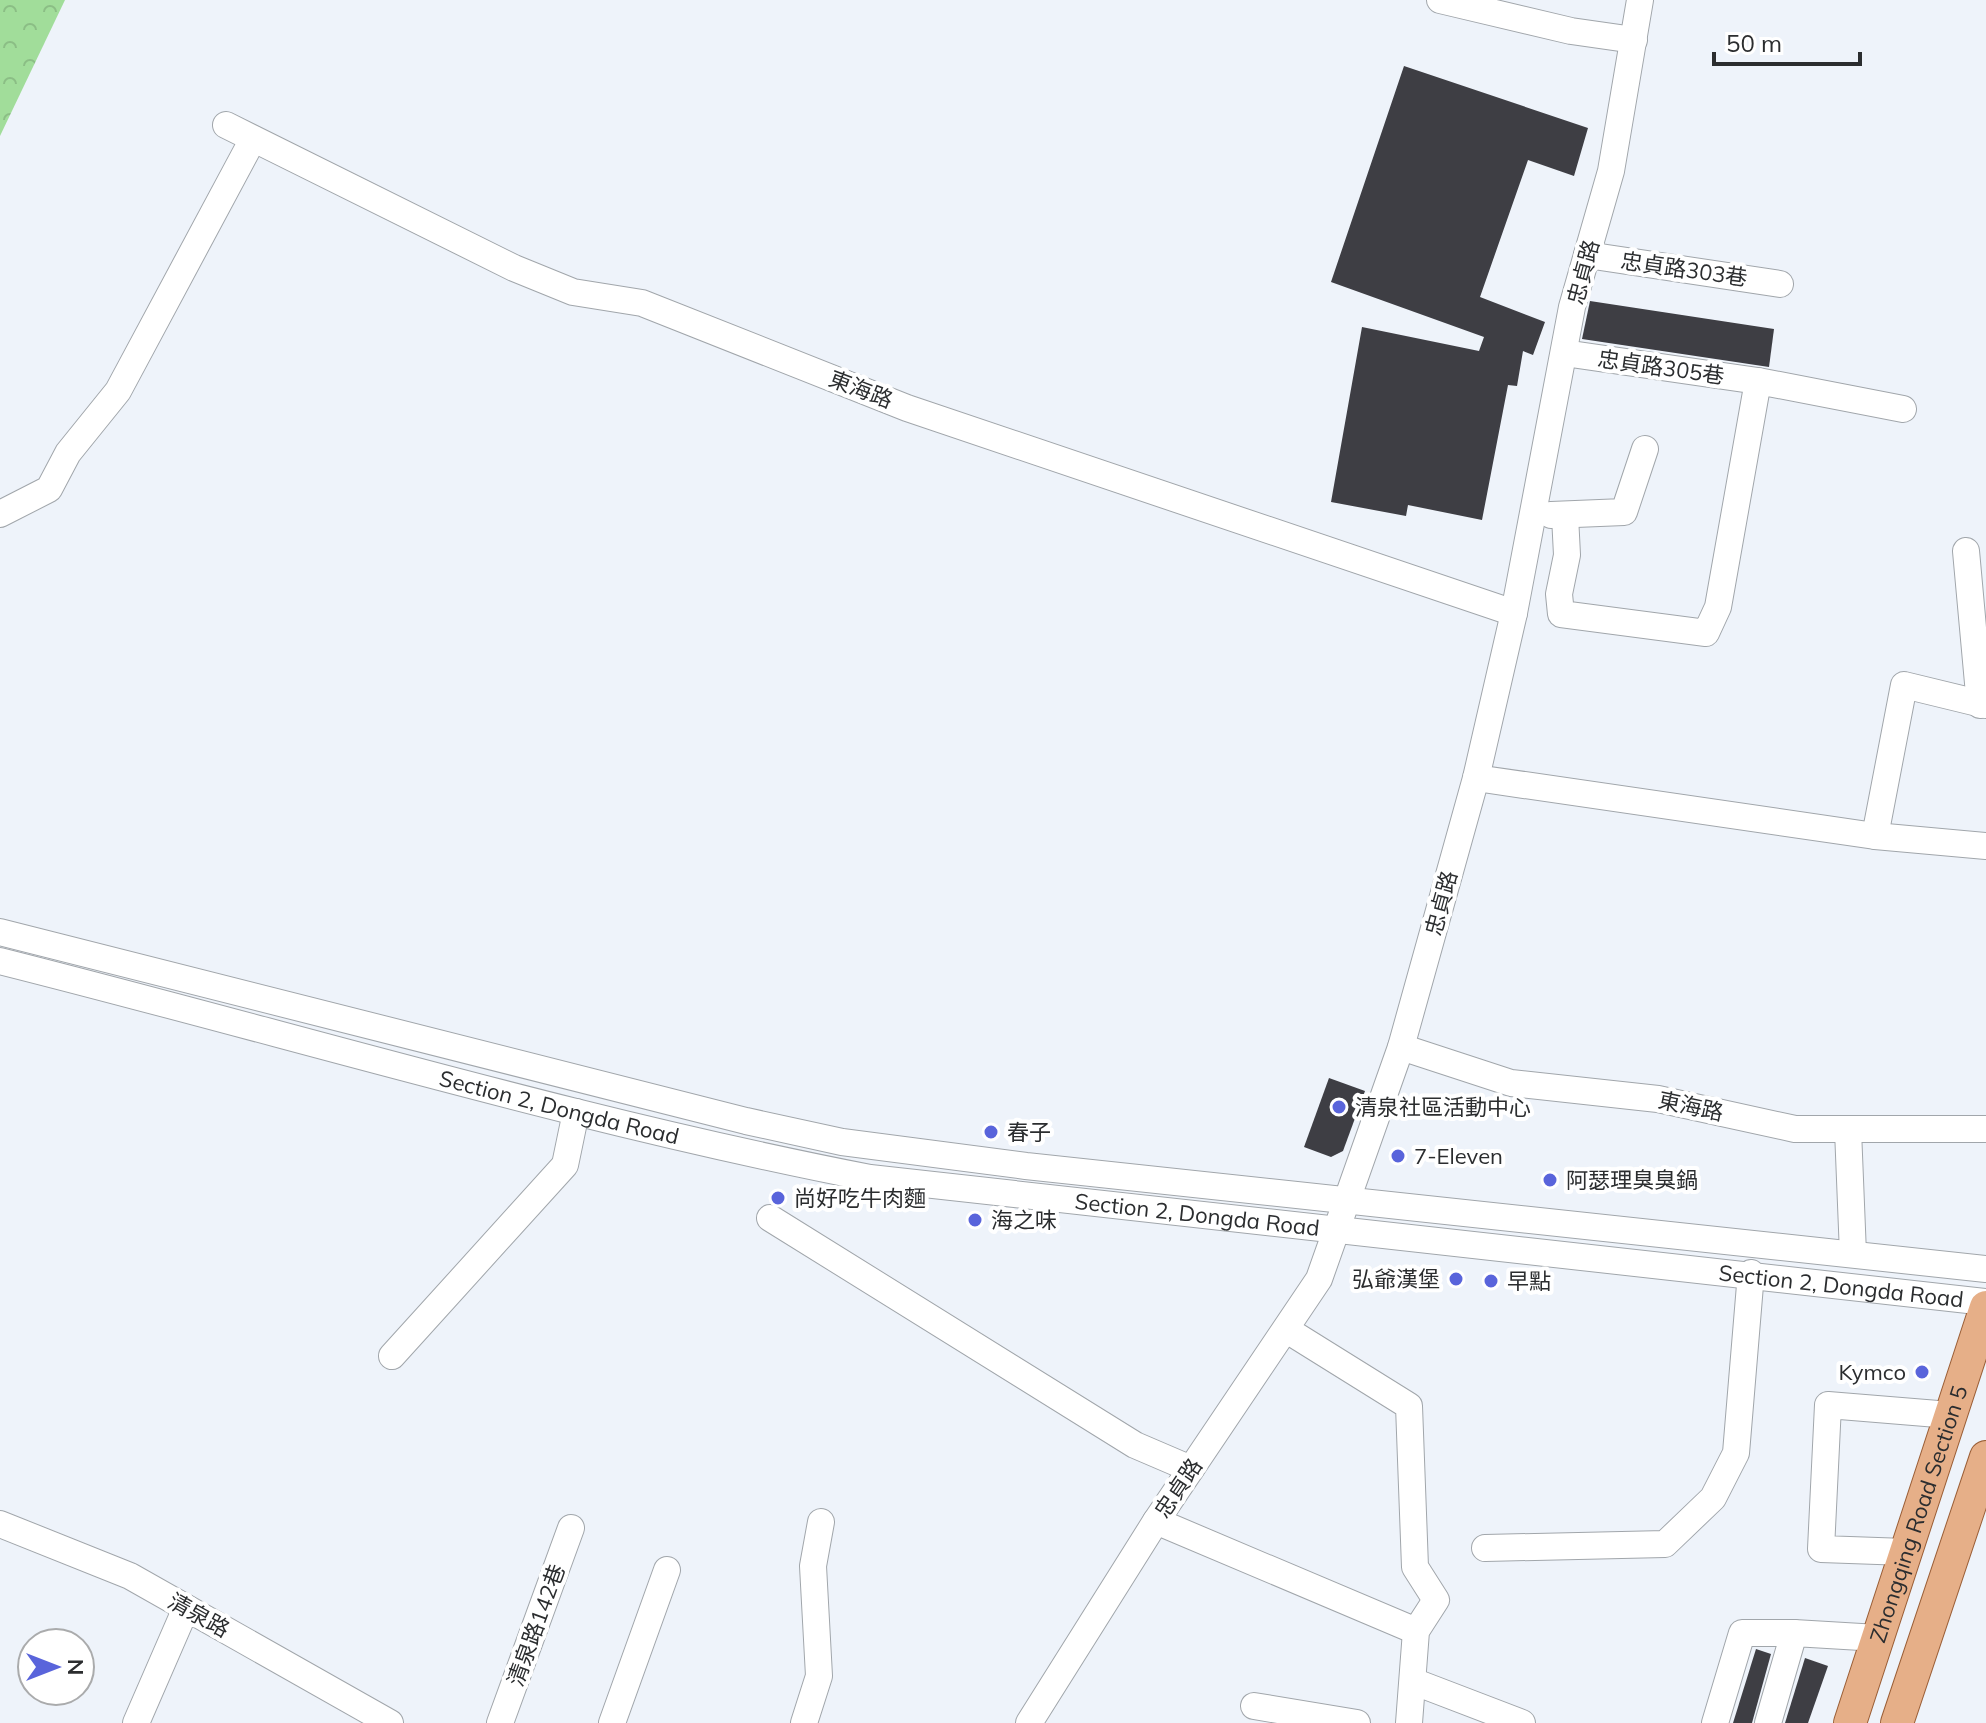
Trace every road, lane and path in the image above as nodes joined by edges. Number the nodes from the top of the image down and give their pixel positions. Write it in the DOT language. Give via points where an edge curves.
graph roads {
  1 [pos="1440,0"];
  2 [pos="1640,0"];
  3 [pos="1634,40"];
  4 [pos="226,125"];
  5 [pos="253,139"];
  6 [pos="1587,255"];
  7 [pos="1780,284"];
  8 [pos="1564,353"];
  9 [pos="1758,381"];
  10 [pos="1903,409"];
  11 [pos="1645,449"];
  12 [pos="0,514"];
  13 [pos="1535,514"];
  14 [pos="1565,516"];
  15 [pos="1966,551"];
  16 [pos="1514,613"];
  17 [pos="1983,705"];
  18 [pos="1476,778"];
  19 [pos="1875,836"];
  20 [pos="1986,846"];
  21 [pos="0,932"];
  22 [pos="0,961"];
  23 [pos="1401,1047"];
  24 [pos="565,1075"];
  25 [pos="567,1110"];
  26 [pos="1986,1129"];
  27 [pos="1848,1130"];
  28 [pos="1346,1200"];
  29 [pos="770,1218"];
  30 [pos="1335,1228"];
  31 [pos="1853,1254"];
  32 [pos="1986,1269"];
  33 [pos="1751,1273"];
  34 [pos="1986,1304"];
  35 [pos="1287,1330"];
  36 [pos="392,1356"];
  37 [pos="1950,1415"];
  38 [pos="1986,1457"];
  39 [pos="1191,1469"];
  40 [pos="1156,1521"];
  41 [pos="821,1522"];
  42 [pos="0,1524"];
  43 [pos="571,1528"];
  44 [pos="1485,1548"];
  45 [pos="1906,1552"];
  46 [pos="667,1570"];
  47 [pos="186,1608"];
  48 [pos="1416,1631"];
  49 [pos="1794,1633"];
  50 [pos="1878,1638"];
  51 [pos="1415,1682"];
  52 [pos="1254,1706"];
  53 [pos="136,1723"];
  54 [pos="390,1723"];
  55 [pos="500,1723"];
  56 [pos="612,1723"];
  57 [pos="804,1723"];
  58 [pos="1029,1723"];
  59 [pos="1357,1723"];
  60 [pos="1409,1723"];
  61 [pos="1522,1723"];
  62 [pos="1715,1723"];
  63 [pos="1768,1723"];
  64 [pos="1850,1723"];
  65 [pos="1897,1723"];
  1 -- 3 [label="street"];
  2 -- 3 [label="street, 忠貞路"];
  3 -- 6 [label="street, 忠貞路" via="1611,171"];
  4 -- 5 [label="street, 東海路"];
  5 -- 12 [label="street" via="118,391 68,453 49,489"];
  5 -- 16 [label="street, 東海路" via="573,292 642,303 907,408"];
  6 -- 7 [label="street, 忠貞路303巷"];
  6 -- 8 [label="street, 忠貞路"];
  8 -- 9 [label="street, 忠貞路305巷"];
  8 -- 13 [label="street, 忠貞路"];
  9 -- 10 [label="street, 忠貞路305巷"];
  9 -- 14 [label="street" via="1718,607 1706,633 1561,614"];
  11 -- 14 [label="street" via="1624,512"];
  13 -- 14 [label="street"];
  13 -- 16 [label="street, 忠貞路"];
  15 -- 17 [label="street"];
  16 -- 18 [label="street, 忠貞路"];
  17 -- 19 [label="street" via="1904,685"];
  18 -- 19 [label="street"];
  18 -- 23 [label="street, 忠貞路"];
  19 -- 20 [label="street"];
  21 -- 24 [label="street, Section 2, Dongda Road"];
  22 -- 25 [label="street, Section 2, Dongda Road"];
  23 -- 27 [label="street, 東海路" via="1511,1083 1658,1099 1795,1129"];
  23 -- 28 [label="street, 忠貞路"];
  24 -- 25 [label="street"];
  24 -- 28 [label="street, Section 2, Dongda Road" via="842,1142"];
  25 -- 30 [label="street, Section 2, Dongda Road" via="870,1178"];
  25 -- 36 [label="street" via="565,1165"];
  26 -- 27 [label="street, 東海路"];
  27 -- 31 [label="street"];
  28 -- 30 [label="street, 忠貞路"];
  28 -- 31 [label="street, Section 2, Dongda Road"];
  29 -- 39 [label="street" via="1135,1445"];
  30 -- 33 [label="street, Section 2, Dongda Road"];
  30 -- 35 [label="street, 忠貞路" via="1319,1279"];
  31 -- 32 [label="street, Section 2, Dongda Road"];
  33 -- 34 [label="street, Section 2, Dongda Road"];
  33 -- 44 [label="street" via="1736,1453 1713,1498 1665,1544"];
  34 -- 37 [label="main road, Zhongqing Road Section 5"];
  35 -- 39 [label="street, 忠貞路"];
  35 -- 48 [label="street" via="1409,1406 1415,1567 1436,1600"];
  37 -- 45 [label="main road, Zhongqing Road Section 5"];
  37 -- 45 [label="street" via="1828,1405 1821,1549"];
  38 -- 65 [label="main road, Zhongqing Road Section 5"];
  39 -- 40 [label="street, 忠貞路"];
  40 -- 48 [label="street"];
  40 -- 58 [label="street, 忠貞路"];
  41 -- 57 [label="street" via="813,1566 819,1676"];
  42 -- 47 [label="street, 清泉路" via="130,1576"];
  43 -- 55 [label="street, 清泉路142巷"];
  45 -- 50 [label="main road, Zhongqing Road Section 5"];
  46 -- 56 [label="street"];
  47 -- 53 [label="street"];
  47 -- 54 [label="street, 清泉路"];
  48 -- 51 [label="street"];
  49 -- 50 [label="street"];
  49 -- 62 [label="street" via="1742,1633"];
  49 -- 63 [label="street"];
  50 -- 64 [label="main road, Zhongqing Road Section 5"];
  51 -- 60 [label="street"];
  51 -- 61 [label="street"];
  52 -- 59 [label="street"];
}
